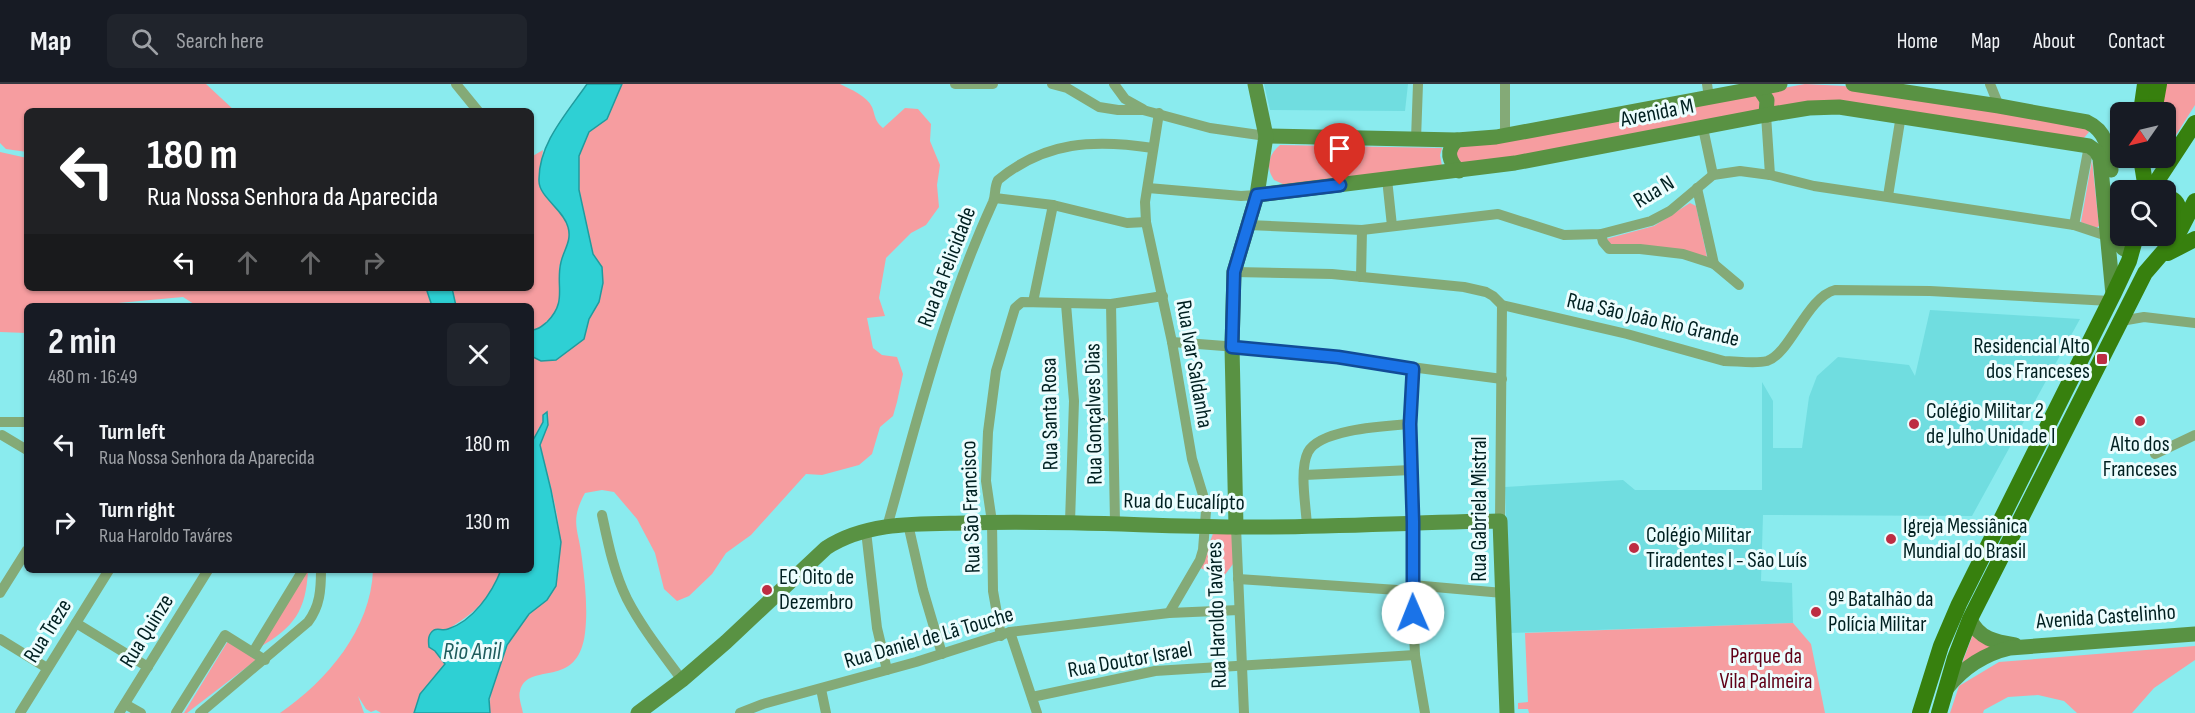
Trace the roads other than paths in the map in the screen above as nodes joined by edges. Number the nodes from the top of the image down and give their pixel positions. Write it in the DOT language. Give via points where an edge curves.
graph roads {
  1 [pos="456,84"];
  2 [pos="955,84"];
  3 [pos="993,84"];
  4 [pos="1052,84"];
  5 [pos="1114,84"];
  6 [pos="1255,84"];
  7 [pos="1418,84"];
  8 [pos="1505,84"];
  9 [pos="1780,84"];
  10 [pos="1853,84"];
  11 [pos="1990,84"];
  12 [pos="2145,84"];
  13 [pos="2158,84"];
  14 [pos="1879,86"];
  15 [pos="1759,88"];
  16 [pos="1708,90"];
  17 [pos="2142,102"];
  18 [pos="2155,102"];
  19 [pos="2000,106"];
  20 [pos="476,108"];
  21 [pos="1143,110"];
  22 [pos="1159,113"];
  23 [pos="1766,115"];
  24 [pos="1901,115"];
  25 [pos="1703,128"];
  26 [pos="1506,135"];
  27 [pos="1266,136"];
  28 [pos="1289,136"];
  29 [pos="2104,138"];
  30 [pos="2181,138"];
  31 [pos="1416,139"];
  32 [pos="1456,140"];
  33 [pos="2089,146"];
  34 [pos="1153,148"];
  35 [pos="1263,158"];
  36 [pos="1459,171"];
  37 [pos="1713,175"];
  38 [pos="1770,175"];
  39 [pos="1387,179"];
  40 [pos="2150,180"];
  41 [pos="1148,188"];
  42 [pos="1697,188"];
  43 [pos="1294,190"];
  44 [pos="1257,195"];
  45 [pos="1888,196"];
  46 [pos="995,198"];
  47 [pos="2195,201"];
  48 [pos="2176,202"];
  49 [pos="1053,205"];
  50 [pos="1146,222"];
  51 [pos="2176,222"];
  52 [pos="1248,225"];
  53 [pos="2074,225"];
  54 [pos="1392,226"];
  55 [pos="1362,231"];
  56 [pos="1601,234"];
  57 [pos="2107,236"];
  58 [pos="2195,239"];
  59 [pos="2163,246"];
  60 [pos="2128,249"];
  61 [pos="1714,264"];
  62 [pos="2150,266"];
  63 [pos="1234,272"];
  64 [pos="1361,276"];
  65 [pos="1739,285"];
  66 [pos="1162,296"];
  67 [pos="2111,298"];
  68 [pos="1033,302"];
  69 [pos="1066,304"];
  70 [pos="1111,304"];
  71 [pos="1502,305"];
  72 [pos="2195,323"];
  73 [pos="2119,325"];
  74 [pos="1172,342"];
  75 [pos="1232,347"];
  76 [pos="1413,369"];
  77 [pos="1502,379"];
  78 [pos="5,422"];
  79 [pos="24,422"];
  80 [pos="1410,424"];
  81 [pos="2195,435"];
  82 [pos="1,437"];
  83 [pos="24,448"];
  84 [pos="2155,454"];
  85 [pos="1411,470"];
  86 [pos="1304,475"];
  87 [pos="602,515"];
  88 [pos="1500,521"];
  89 [pos="992,522"];
  90 [pos="1070,522"];
  91 [pos="1413,522"];
  92 [pos="1115,523"];
  93 [pos="908,524"];
  94 [pos="1206,526"];
  95 [pos="1307,526"];
  96 [pos="887,527"];
  97 [pos="1236,527"];
  98 [pos="866,531"];
  99 [pos="24,555"];
  100 [pos="107,573"];
  101 [pos="206,573"];
  102 [pos="301,573"];
  103 [pos="320,573"];
  104 [pos="1238,579"];
  105 [pos="1412,588"];
  106 [pos="0,593"];
  107 [pos="1503,593"];
  108 [pos="1239,610"];
  109 [pos="1169,613"];
  110 [pos="1970,619"];
  111 [pos="76,623"];
  112 [pos="2195,633"];
  113 [pos="1006,634"];
  114 [pos="0,639"];
  115 [pos="2021,646"];
  116 [pos="253,652"];
  117 [pos="942,654"];
  118 [pos="1415,655"];
  119 [pos="265,660"];
  120 [pos="1242,665"];
  121 [pos="148,667"];
  122 [pos="47,668"];
  123 [pos="887,670"];
  124 [pos="682,680"];
  125 [pos="821,689"];
  126 [pos="1945,691"];
  127 [pos="1032,697"];
  128 [pos="122,708"];
  129 [pos="20,713"];
  130 [pos="141,713"];
  131 [pos="176,713"];
  132 [pos="200,713"];
  133 [pos="638,713"];
  134 [pos="740,713"];
  135 [pos="826,713"];
  136 [pos="1037,713"];
  137 [pos="1244,713"];
  138 [pos="1425,713"];
  139 [pos="1507,713"];
  140 [pos="1920,713"];
  141 [pos="1939,713"];
  1 -- 20 [label="street"];
  2 -- 3 [label="street"];
  4 -- 21 [label="street" via="1099,107"];
  5 -- 21 [label="street" via="1125,99"];
  6 -- 27 [label="street"];
  7 -- 31 [label="street"];
  8 -- 26 [label="street"];
  9 -- 15 [label="street, Avenida M"];
  10 -- 14 [label="street"];
  11 -- 19 [label="street"];
  12 -- 17 [label="main road"];
  13 -- 18 [label="main road"];
  14 -- 19 [label="street"];
  15 -- 16 [label="street, Avenida M"];
  15 -- 23 [label="street" via="1767,100"];
  16 -- 26 [label="street, Avenida M"];
  19 -- 29 [label="street" via="2087,122"];
  21 -- 22 [label="street"];
  22 -- 27 [label="street" via="1210,128"];
  22 -- 34 [label="street, Rua Ivar Saldanha"];
  23 -- 24 [label="street, Avenida M" via="1826,106"];
  23 -- 25 [label="street, Avenida M"];
  23 -- 38 [label="street"];
  24 -- 33 [label="street, Avenida M"];
  24 -- 45 [label="street"];
  25 -- 36 [label="street, Avenida M"];
  25 -- 37 [label="street"];
  26 -- 32 [label="street, Avenida M"];
  27 -- 28 [label="street, Avenida M"];
  27 -- 35 [label="street, Rua Haroldo Taváres"];
  28 -- 31 [label="street, Avenida M"];
  28 -- 35 [label="street" via="1271,144"];
  29 -- 33 [label="street"];
  29 -- 60 [label="street" via="2117,239 2120,246"];
  30 -- 40 [label="main road"];
  31 -- 32 [label="street, Avenida M"];
  32 -- 36 [label="street" via="1449,153"];
  33 -- 53 [label="street"];
  33 -- 57 [label="street" via="2100,158"];
  34 -- 41 [label="street, Rua Ivar Saldanha"];
  34 -- 46 [label="street, Rua da Felicidade" via="1095,143 1050,150 998,180"];
  35 -- 43 [label="street" via="1270,180"];
  35 -- 44 [label="street, Rua Haroldo Taváres"];
  36 -- 39 [label="street, Avenida M"];
  37 -- 38 [label="street" via="1740,171"];
  37 -- 42 [label="street, Rua N"];
  38 -- 45 [label="street"];
  39 -- 43 [label="street, Avenida M"];
  39 -- 54 [label="street"];
  41 -- 44 [label="street"];
  41 -- 50 [label="street, Rua Ivar Saldanha"];
  42 -- 56 [label="street, Rua N" via="1652,221"];
  42 -- 61 [label="street"];
  43 -- 44 [label="street, Avenida M"];
  44 -- 52 [label="street, Rua Haroldo Taváres"];
  45 -- 53 [label="street"];
  46 -- 49 [label="street"];
  46 -- 96 [label="street, Rua da Felicidade" via="949,313"];
  47 -- 62 [label="main road" via="2177,236"];
  48 -- 51 [label="main road"];
  49 -- 50 [label="street" via="1127,223"];
  49 -- 68 [label="street"];
  50 -- 66 [label="street, Rua Ivar Saldanha"];
  52 -- 55 [label="street, Rua N"];
  52 -- 63 [label="street, Rua Haroldo Taváres"];
  53 -- 57 [label="street"];
  54 -- 55 [label="street, Rua N"];
  54 -- 56 [label="street, Rua N" via="1498,214 1556,233"];
  55 -- 64 [label="street"];
  56 -- 61 [label="street" via="1609,249 1663,251"];
  57 -- 67 [label="street"];
  58 -- 62 [label="main road"];
  59 -- 62 [label="main road"];
  60 -- 67 [label="main road"];
  61 -- 65 [label="street"];
  62 -- 73 [label="main road"];
  63 -- 64 [label="street, Rua São João Rio Grande"];
  63 -- 75 [label="street, Rua Haroldo Taváres"];
  64 -- 71 [label="street, Rua São João Rio Grande" via="1476,289"];
  66 -- 70 [label="street"];
  66 -- 74 [label="street, Rua Ivar Saldanha"];
  67 -- 71 [label="street, Rua São João Rio Grande" via="1930,291 1828,292 1778,354 1766,361 1724,361"];
  67 -- 140 [label="main road" via="1959,604"];
  68 -- 69 [label="street"];
  68 -- 89 [label="street, Rua São Francisco" via="1022,302 1015,308 996,371 986,481"];
  69 -- 70 [label="street"];
  69 -- 90 [label="street, Rua Santa Rosa" via="1074,401"];
  70 -- 92 [label="street, Rua Gonçalves Dias"];
  71 -- 77 [label="street, Rua Gabriela Mistral"];
  72 -- 73 [label="street" via="2157,319"];
  73 -- 110 [label="main road"];
  74 -- 75 [label="street"];
  74 -- 94 [label="street, Rua Ivar Saldanha" via="1192,459 1205,503"];
  75 -- 76 [label="street"];
  75 -- 97 [label="street, Rua Haroldo Taváres"];
  76 -- 77 [label="street"];
  76 -- 80 [label="street"];
  77 -- 88 [label="street, Rua Gabriela Mistral"];
  78 -- 79 [label="street"];
  78 -- 82 [label="street"];
  80 -- 85 [label="street"];
  80 -- 86 [label="street" via="1367,428 1320,440 1309,449"];
  81 -- 84 [label="street"];
  82 -- 83 [label="street"];
  85 -- 86 [label="street"];
  85 -- 91 [label="street"];
  86 -- 95 [label="street"];
  87 -- 124 [label="street" via="610,555 627,598"];
  88 -- 91 [label="street, Rua do Eucalípto"];
  88 -- 107 [label="street, Rua Gabriela Mistral"];
  89 -- 90 [label="street, Rua do Eucalípto"];
  89 -- 93 [label="street, Rua do Eucalípto"];
  89 -- 113 [label="street, Rua São Francisco" via="993,591"];
  90 -- 92 [label="street, Rua do Eucalípto"];
  91 -- 95 [label="street, Rua do Eucalípto"];
  91 -- 105 [label="street"];
  92 -- 94 [label="street, Rua do Eucalípto"];
  93 -- 96 [label="street, Rua do Eucalípto"];
  93 -- 117 [label="street"];
  94 -- 97 [label="street, Rua do Eucalípto"];
  94 -- 109 [label="street, Rua Ivar Saldanha" via="1200,560"];
  95 -- 97 [label="street, Rua do Eucalípto"];
  96 -- 98 [label="street, Rua do Eucalípto"];
  97 -- 104 [label="street, Rua Haroldo Taváres"];
  98 -- 123 [label="street" via="877,628"];
  98 -- 124 [label="street, Rua do Eucalípto" via="826,548"];
  99 -- 106 [label="street"];
  100 -- 111 [label="street, Rua Treze"];
  101 -- 121 [label="street, Rua Quinze"];
  102 -- 116 [label="street"];
  103 -- 119 [label="street" via="319,600 313,615"];
  104 -- 105 [label="street"];
  104 -- 108 [label="street, Rua Haroldo Taváres"];
  105 -- 107 [label="street"];
  105 -- 118 [label="street"];
  107 -- 139 [label="street, Rua Gabriela Mistral"];
  108 -- 109 [label="street, Rua Daniel de Lã Touche"];
  108 -- 120 [label="street, Rua Haroldo Taváres"];
  109 -- 113 [label="street, Rua Daniel de Lã Touche"];
  110 -- 115 [label="street, Avenida Castelinho" via="1986,638"];
  110 -- 126 [label="main road"];
  111 -- 121 [label="street"];
  111 -- 122 [label="street, Rua Treze"];
  112 -- 115 [label="street, Avenida Castelinho"];
  113 -- 117 [label="street, Rua Daniel de Lã Touche"];
  113 -- 127 [label="street, Rua São Francisco"];
  114 -- 122 [label="street"];
  115 -- 126 [label="street, Avenida Castelinho" via="1978,659"];
  116 -- 119 [label="street"];
  116 -- 131 [label="street" via="227,634 222,637"];
  117 -- 123 [label="street, Rua Daniel de Lã Touche"];
  118 -- 120 [label="street, Rua Doutor Israel"];
  118 -- 138 [label="street"];
  119 -- 132 [label="street"];
  120 -- 127 [label="street, Rua Doutor Israel" via="1155,671"];
  120 -- 137 [label="street, Rua Haroldo Taváres"];
  121 -- 128 [label="street, Rua Quinze"];
  122 -- 129 [label="street, Rua Treze"];
  123 -- 125 [label="street, Rua Daniel de Lã Touche"];
  124 -- 133 [label="street, Rua do Eucalípto"];
  125 -- 134 [label="street, Rua Daniel de Lã Touche"];
  125 -- 135 [label="street"];
  126 -- 141 [label="main road"];
  127 -- 136 [label="street, Rua São Francisco"];
  128 -- 130 [label="street"];
}
